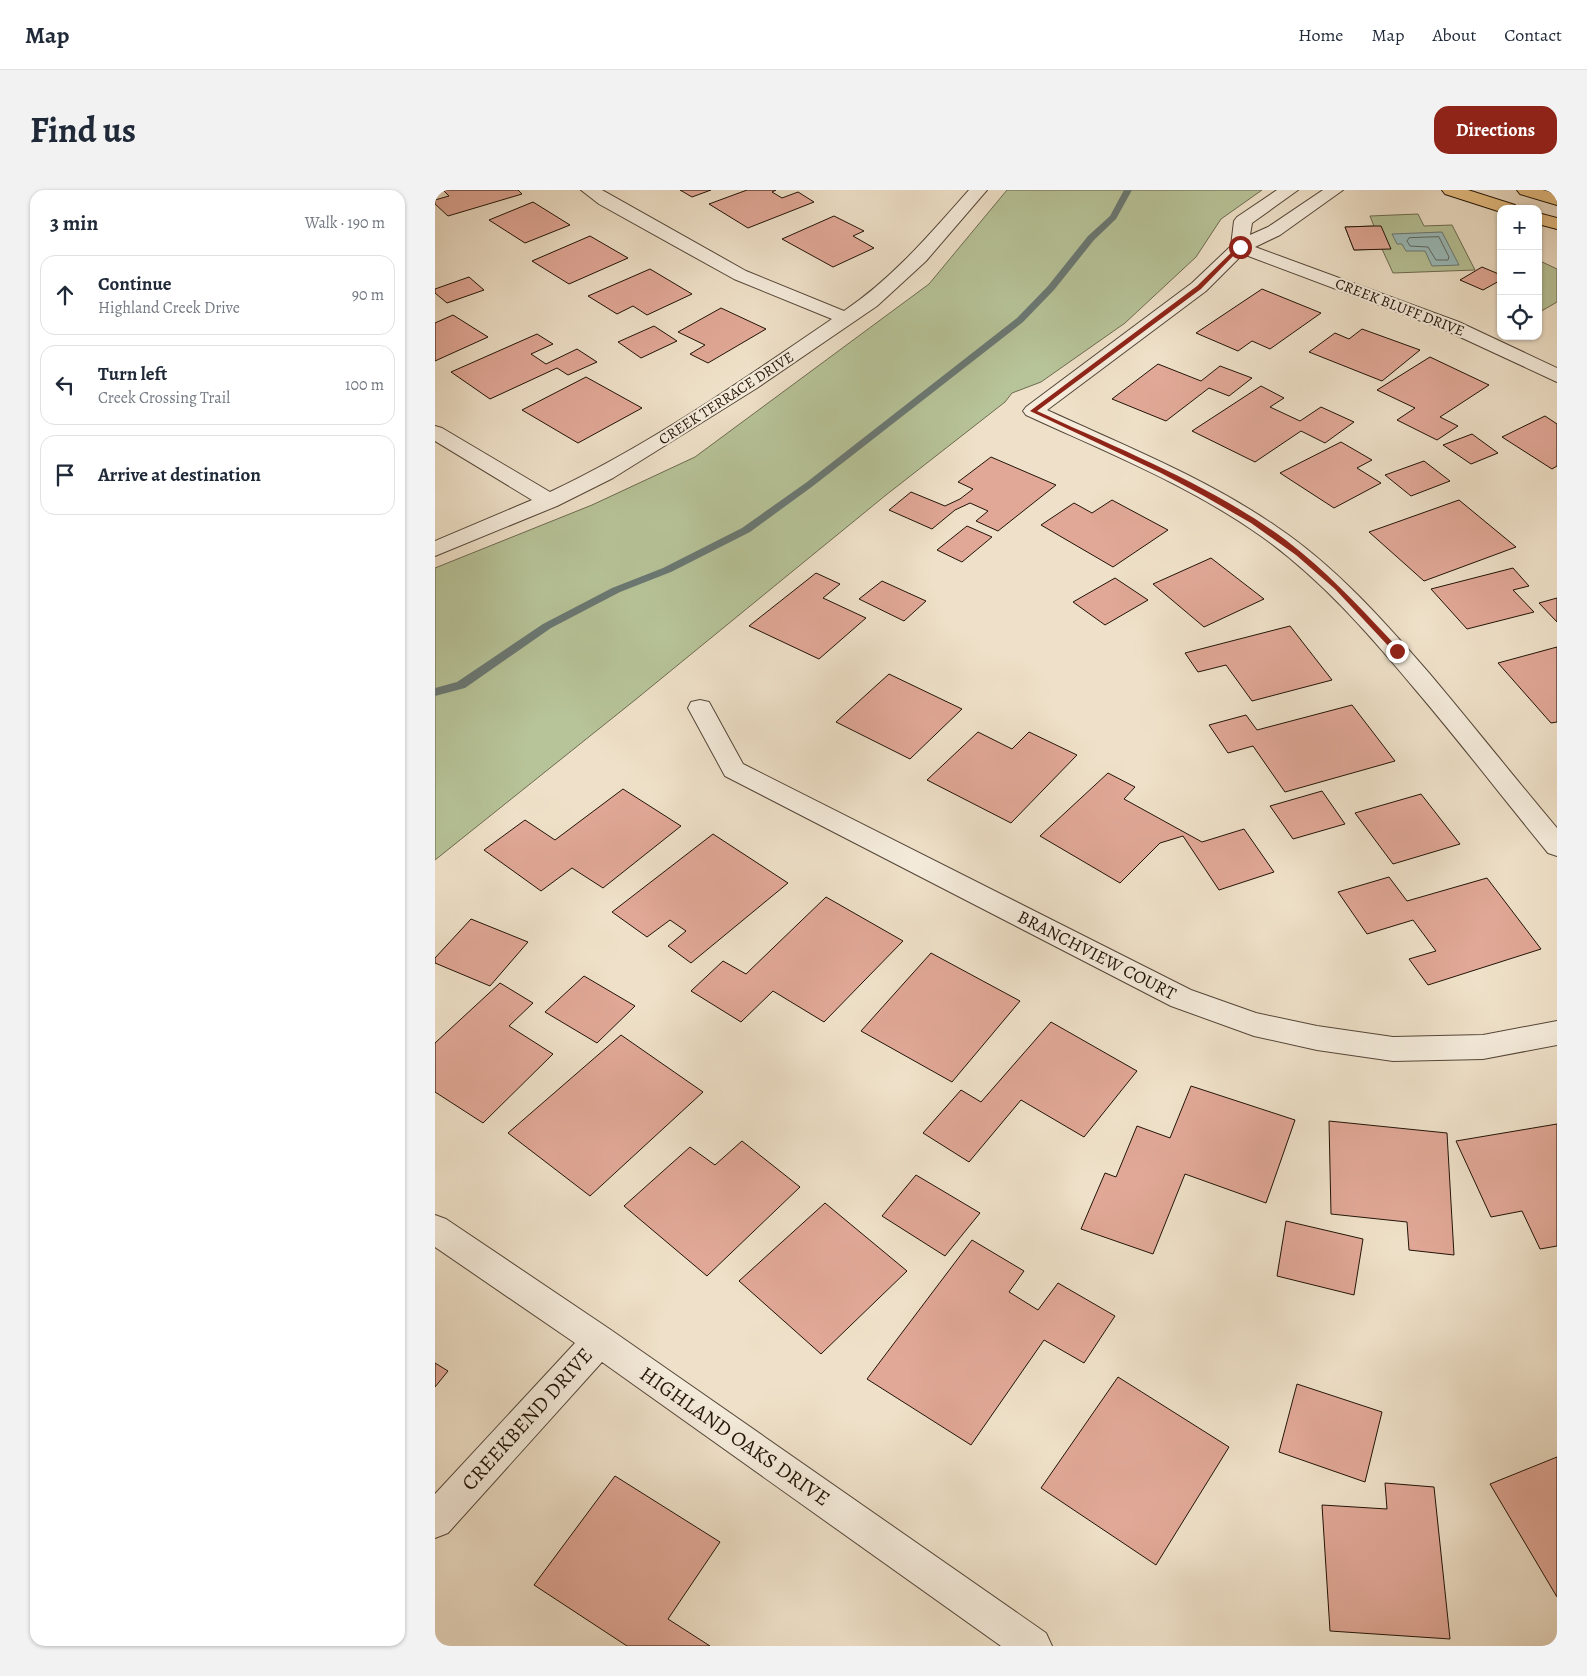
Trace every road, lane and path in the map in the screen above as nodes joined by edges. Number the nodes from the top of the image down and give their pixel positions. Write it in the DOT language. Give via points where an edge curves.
graph roads {
  1 [pos="590,190"];
  2 [pos="979,190"];
  3 [pos="1289,190"];
  4 [pos="1334,190"];
  5 [pos="1451,190"];
  6 [pos="1526,190"];
  7 [pos="1557,200"];
  8 [pos="1497,205"];
  9 [pos="1542,219"];
  10 [pos="1557,224"];
  11 [pos="1240,247"];
  12 [pos="845,318"];
  13 [pos="1557,376"];
  14 [pos="435,432"];
  15 [pos="549,501"];
  16 [pos="435,549"];
  17 [pos="700,708"];
  18 [pos="1557,846"];
  19 [pos="1557,1033"];
  20 [pos="435,1229"];
  21 [pos="599,1341"];
  22 [pos="435,1520"];
  23 [pos="1033,1646"];
  1 -- 12 [label="street" via="740,275"];
  2 -- 12 [label="street, CREEK TERRACE DRIVE" via="920,258 870,302"];
  3 -- 11 [label="street" via="1243,221"];
  4 -- 11 [label="street" via="1275,231"];
  5 -- 8 [label="main road"];
  6 -- 7 [label="main road"];
  9 -- 10 [label="main road"];
  11 -- 13 [label="street, CREEK BLUFF DRIVE" via="1452,326"];
  11 -- 18 [label="street" via="1199,287 1033,411 1206,494 1298,553 1337,588 1397,651"];
  12 -- 15 [label="street, CREEK TERRACE DRIVE" via="751,384 655,445 606,474"];
  14 -- 15 [label="street"];
  15 -- 16 [label="street, CREEK TERRACE DRIVE"];
  17 -- 19 [label="street, BRANCHVIEW COURT" via="734,770 1181,998 1254,1024 1317,1038 1393,1049 1483,1048"];
  20 -- 21 [label="street, HIGHLAND OAKS DRIVE"];
  21 -- 22 [label="street, CREEKBEND DRIVE"];
  21 -- 23 [label="street, HIGHLAND OAKS DRIVE"];
}
